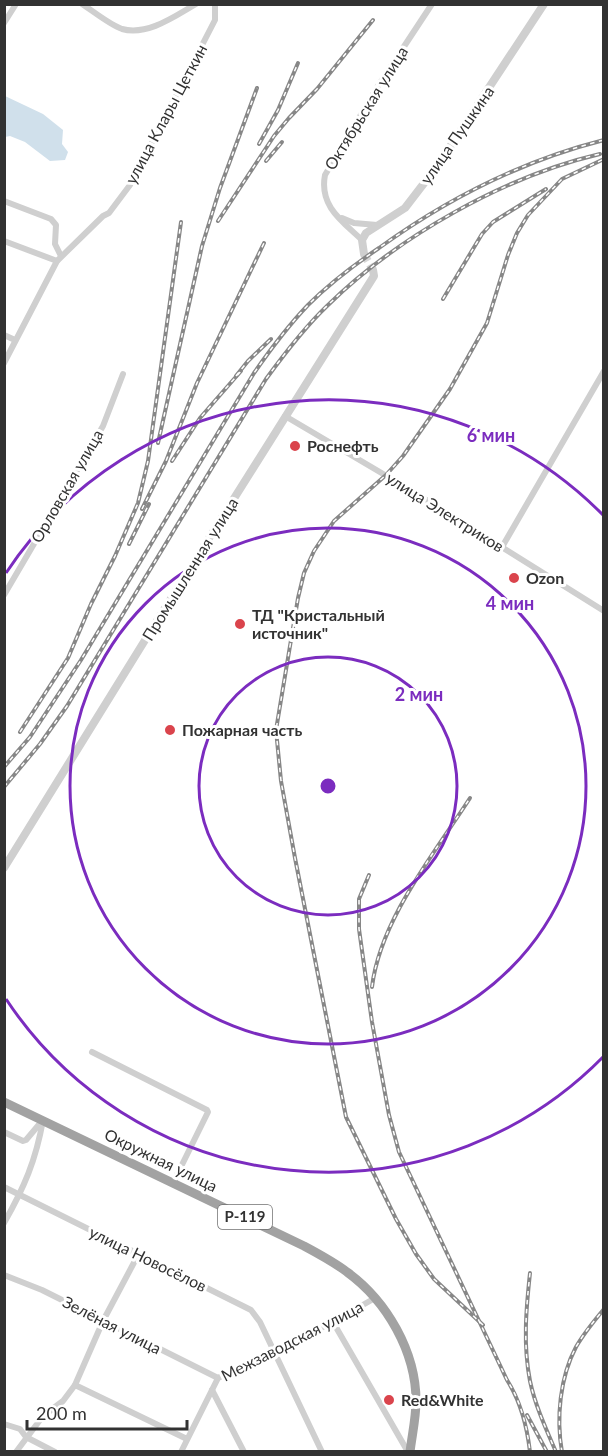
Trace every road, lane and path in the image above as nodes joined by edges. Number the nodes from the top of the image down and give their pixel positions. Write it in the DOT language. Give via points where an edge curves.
graph roads {
  1 [pos="16,4"];
  2 [pos="82,4"];
  3 [pos="196,4"];
  4 [pos="215,4"];
  5 [pos="432,4"];
  6 [pos="544,4"];
  7 [pos="4,23"];
  8 [pos="4,201"];
  9 [pos="335,213"];
  10 [pos="376,225"];
  11 [pos="362,240"];
  12 [pos="4,241"];
  13 [pos="364,254"];
  14 [pos="59,259"];
  15 [pos="373,270"];
  16 [pos="4,335"];
  17 [pos="15,340"];
  18 [pos="4,363"];
  19 [pos="603,371"];
  20 [pos="123,374"];
  21 [pos="285,416"];
  22 [pos="502,547"];
  23 [pos="4,595"];
  24 [pos="603,611"];
  25 [pos="4,868"];
  26 [pos="92,1052"];
  27 [pos="4,1102"];
  28 [pos="43,1120"];
  29 [pos="4,1132"];
  30 [pos="173,1183"];
  31 [pos="4,1187"];
  32 [pos="20,1195"];
  33 [pos="4,1223"];
  34 [pos="138,1255"];
  35 [pos="4,1275"];
  36 [pos="375,1298"];
  37 [pos="103,1321"];
  38 [pos="333,1322"];
  39 [pos="272,1350"];
  40 [pos="218,1378"];
  41 [pos="75,1385"];
  42 [pos="212,1390"];
  43 [pos="4,1424"];
  44 [pos="27,1437"];
  45 [pos="187,1439"];
  46 [pos="16,1452"];
  47 [pos="55,1452"];
  48 [pos="181,1452"];
  49 [pos="243,1452"];
  50 [pos="322,1452"];
  51 [pos="409,1452"];
  1 -- 7 [label="street"];
  2 -- 3 [label="street" via="122,29 141,30 163,23"];
  4 -- 14 [label="street, улица Клары Цеткин" via="215,20 130,184 108,213"];
  5 -- 9 [label="street, Октябрьская улица" via="325,175 325,199"];
  6 -- 10 [label="street, улица Пушкина" via="438,165 405,208"];
  8 -- 14 [label="street" via="51,219 56,225"];
  9 -- 10 [label="street" via="354,223"];
  9 -- 11 [label="street, Октябрьская улица"];
  10 -- 11 [label="street, улица Пушкина"];
  11 -- 13 [label="street"];
  12 -- 14 [label="street"];
  14 -- 17 [label="street, улица Клары Цеткин"];
  15 -- 21 [label="street, Промышленная улица" via="374,276"];
  16 -- 17 [label="street"];
  17 -- 18 [label="street, улица Клары Цеткин"];
  19 -- 22 [label="street"];
  20 -- 23 [label="street, Орловская улица" via="103,426"];
  21 -- 22 [label="street, улица Электриков"];
  21 -- 25 [label="street, Промышленная улица"];
  22 -- 24 [label="street, улица Электриков"];
  26 -- 30 [label="street" via="207,1110"];
  27 -- 28 [label="highway, Окружная улица / Р-119"];
  28 -- 29 [label="street" via="23,1141"];
  28 -- 30 [label="highway, Окружная улица / Р-119"];
  28 -- 32 [label="street" via="35,1157"];
  30 -- 36 [label="highway, Окружная улица / Р-119" via="331,1260"];
  31 -- 32 [label="street, улица Новосёлов"];
  32 -- 33 [label="street"];
  32 -- 34 [label="street, улица Новосёлов"];
  34 -- 37 [label="street"];
  34 -- 39 [label="street, улица Новосёлов" via="251,1310"];
  35 -- 37 [label="street, Зелёная улица"];
  36 -- 38 [label="street, Межзаводская улица"];
  36 -- 51 [label="highway, Окружная улица / Р-119" via="397,1330 411,1364 416,1402"];
  37 -- 40 [label="street, Зелёная улица"];
  37 -- 41 [label="street"];
  38 -- 39 [label="street, Межзаводская улица"];
  38 -- 51 [label="street"];
  39 -- 40 [label="street, Межзаводская улица"];
  39 -- 50 [label="street, улица Новосёлов"];
  40 -- 42 [label="street, Межзаводская улица"];
  41 -- 44 [label="street"];
  41 -- 45 [label="street"];
  42 -- 45 [label="street, Межзаводская улица"];
  42 -- 49 [label="street"];
  43 -- 44 [label="street" via="20,1429"];
  44 -- 46 [label="street"];
  44 -- 47 [label="street"];
  45 -- 48 [label="street, Межзаводская улица"];
}
